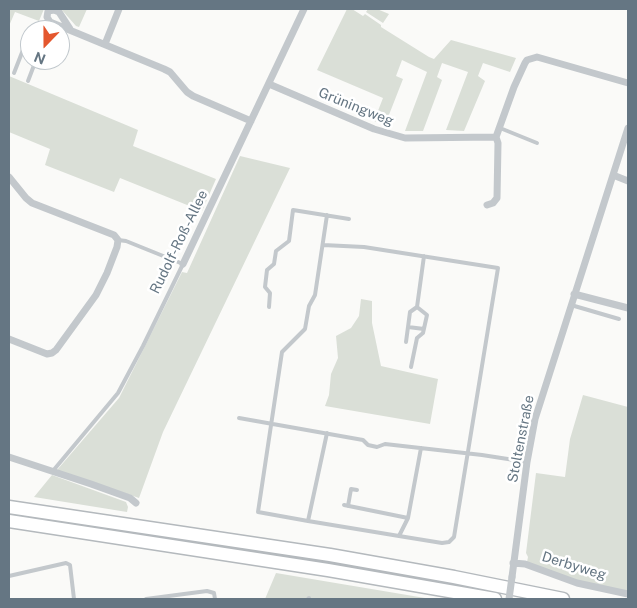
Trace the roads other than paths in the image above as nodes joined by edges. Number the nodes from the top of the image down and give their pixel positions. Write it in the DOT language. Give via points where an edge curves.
graph roads {
  1 [pos="118,9"];
  2 [pos="304,9"];
  3 [pos="49,20"];
  4 [pos="64,20"];
  5 [pos="70,30"];
  6 [pos="105,44"];
  7 [pos="20,57"];
  8 [pos="32,70"];
  9 [pos="14,73"];
  10 [pos="28,81"];
  11 [pos="628,83"];
  12 [pos="269,84"];
  13 [pos="251,120"];
  14 [pos="499,128"];
  15 [pos="628,128"];
  16 [pos="496,137"];
  17 [pos="537,143"];
  18 [pos="613,175"];
  19 [pos="9,177"];
  20 [pos="628,181"];
  21 [pos="487,205"];
  22 [pos="327,215"];
  23 [pos="349,219"];
  24 [pos="118,240"];
  25 [pos="323,245"];
  26 [pos="424,256"];
  27 [pos="182,264"];
  28 [pos="574,294"];
  29 [pos="570,304"];
  30 [pos="269,307"];
  31 [pos="417,307"];
  32 [pos="628,308"];
  33 [pos="619,319"];
  34 [pos="408,326"];
  35 [pos="424,329"];
  36 [pos="9,339"];
  37 [pos="406,342"];
  38 [pos="411,367"];
  39 [pos="239,418"];
  40 [pos="271,424"];
  41 [pos="327,433"];
  42 [pos="421,448"];
  43 [pos="467,454"];
  44 [pos="9,457"];
  45 [pos="527,462"];
  46 [pos="52,472"];
  47 [pos="357,490"];
  48 [pos="136,503"];
  49 [pos="9,507"];
  50 [pos="408,518"];
  51 [pos="9,521"];
  52 [pos="308,521"];
  53 [pos="399,536"];
  54 [pos="514,563"];
  55 [pos="9,576"];
  56 [pos="628,594"];
  57 [pos="74,599"];
  58 [pos="146,599"];
  59 [pos="216,599"];
  60 [pos="496,599"];
  61 [pos="509,599"];
  62 [pos="563,599"];
  1 -- 6 [label="street"];
  2 -- 12 [label="street, Rudolf-Roß-Allee"];
  3 -- 4 [label="street" via="48,11 54,10"];
  5 -- 6 [label="street"];
  6 -- 13 [label="street" via="170,72 193,96"];
  7 -- 9 [label="lane"];
  8 -- 10 [label="lane"];
  11 -- 14 [label="street" via="538,57 527,60"];
  12 -- 13 [label="street, Rudolf-Roß-Allee"];
  12 -- 16 [label="street, Grüningweg" via="395,137"];
  13 -- 27 [label="street, Rudolf-Roß-Allee"];
  14 -- 16 [label="street"];
  14 -- 17 [label="lane"];
  15 -- 18 [label="street, Stoltenstraße"];
  16 -- 21 [label="street" via="497,198"];
  18 -- 20 [label="street"];
  18 -- 28 [label="street, Stoltenstraße"];
  19 -- 24 [label="street" via="32,203 114,235"];
  22 -- 23 [label="lane"];
  22 -- 25 [label="lane"];
  22 -- 30 [label="lane" via="293,210 289,241 276,251 274,264 267,270 265,288 270,293"];
  24 -- 27 [label="lane"];
  24 -- 36 [label="street" via="96,295 56,350 47,354"];
  25 -- 26 [label="lane"];
  25 -- 40 [label="lane" via="315,295 305,329 282,352"];
  26 -- 31 [label="lane"];
  26 -- 43 [label="lane" via="498,268"];
  27 -- 46 [label="lane, Rudolf-Roß-Allee" via="118,393"];
  28 -- 29 [label="street, Stoltenstraße"];
  28 -- 32 [label="street"];
  29 -- 33 [label="lane"];
  29 -- 45 [label="street, Stoltenstraße" via="535,419"];
  31 -- 34 [label="lane" via="410,312"];
  31 -- 35 [label="lane" via="427,315"];
  34 -- 35 [label="lane"];
  34 -- 37 [label="lane"];
  35 -- 38 [label="lane" via="417,338"];
  39 -- 40 [label="lane"];
  40 -- 41 [label="lane"];
  40 -- 52 [label="lane" via="258,512"];
  41 -- 42 [label="lane" via="363,440 377,447 385,444"];
  41 -- 52 [label="lane"];
  42 -- 43 [label="lane"];
  42 -- 50 [label="lane"];
  43 -- 45 [label="lane"];
  43 -- 53 [label="lane" via="454,537 442,543"];
  44 -- 46 [label="street"];
  45 -- 54 [label="street, Stoltenstraße"];
  46 -- 48 [label="street" via="130,498"];
  47 -- 50 [label="lane" via="351,489 346,506"];
  49 -- 62 [label="highway" via="330,556"];
  50 -- 53 [label="lane"];
  51 -- 60 [label="highway"];
  52 -- 53 [label="lane"];
  54 -- 56 [label="street, Derbyweg" via="526,564 576,583"];
  54 -- 61 [label="street, Stoltenstraße, bridge"];
  55 -- 57 [label="lane" via="66,563 70,565"];
  58 -- 59 [label="lane" via="207,591 214,593"];
}
